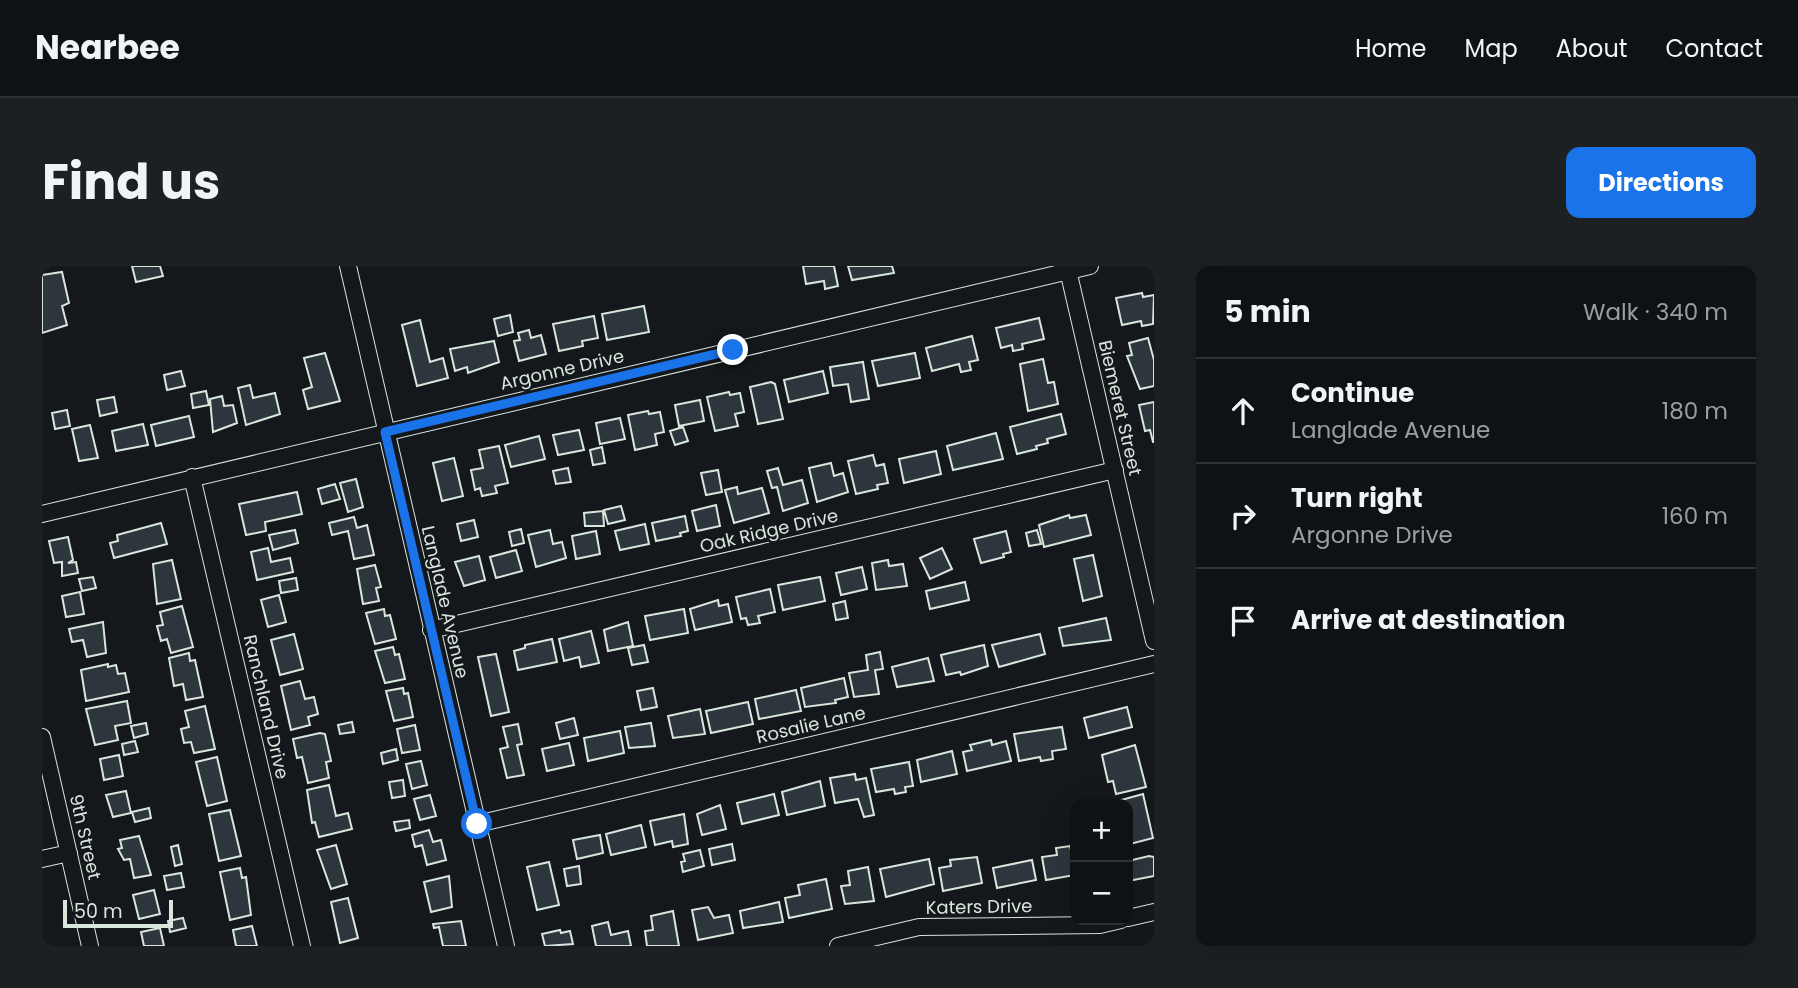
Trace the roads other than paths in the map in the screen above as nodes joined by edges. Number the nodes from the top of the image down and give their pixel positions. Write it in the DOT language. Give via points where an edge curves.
graph roads {
  1 [pos="348,266"];
  2 [pos="1090,266"];
  3 [pos="1068,269"];
  4 [pos="385,432"];
  5 [pos="1115,470"];
  6 [pos="192,477"];
  7 [pos="42,514"];
  8 [pos="432,630"];
  9 [pos="1154,641"];
  10 [pos="1154,664"];
  11 [pos="42,737"];
  12 [pos="477,824"];
  13 [pos="69,853"];
  14 [pos="42,859"];
  15 [pos="1154,912"];
  16 [pos="1133,917"];
  17 [pos="1100,925"];
  18 [pos="90,946"];
  19 [pos="302,946"];
  20 [pos="506,946"];
  21 [pos="838,946"];
  1 -- 4 [label="street, Langlade Avenue"];
  2 -- 3 [label="street, Argonne Drive"];
  3 -- 4 [label="street, Argonne Drive"];
  3 -- 5 [label="street, Biemeret Street"];
  4 -- 6 [label="street, Argonne Drive"];
  4 -- 8 [label="street, Langlade Avenue"];
  5 -- 8 [label="street, Oak Ridge Drive"];
  5 -- 9 [label="street, Biemeret Street"];
  6 -- 7 [label="street, Argonne Drive"];
  6 -- 19 [label="street, Ranchland Drive"];
  8 -- 12 [label="street, Langlade Avenue"];
  10 -- 12 [label="street, Rosalie Lane"];
  11 -- 13 [label="street, 9th Street"];
  12 -- 20 [label="street, Langlade Avenue"];
  13 -- 14 [label="street"];
  13 -- 18 [label="street, 9th Street"];
  15 -- 16 [label="street"];
  17 -- 21 [label="street, Katers Drive" via="919,927"];
}
